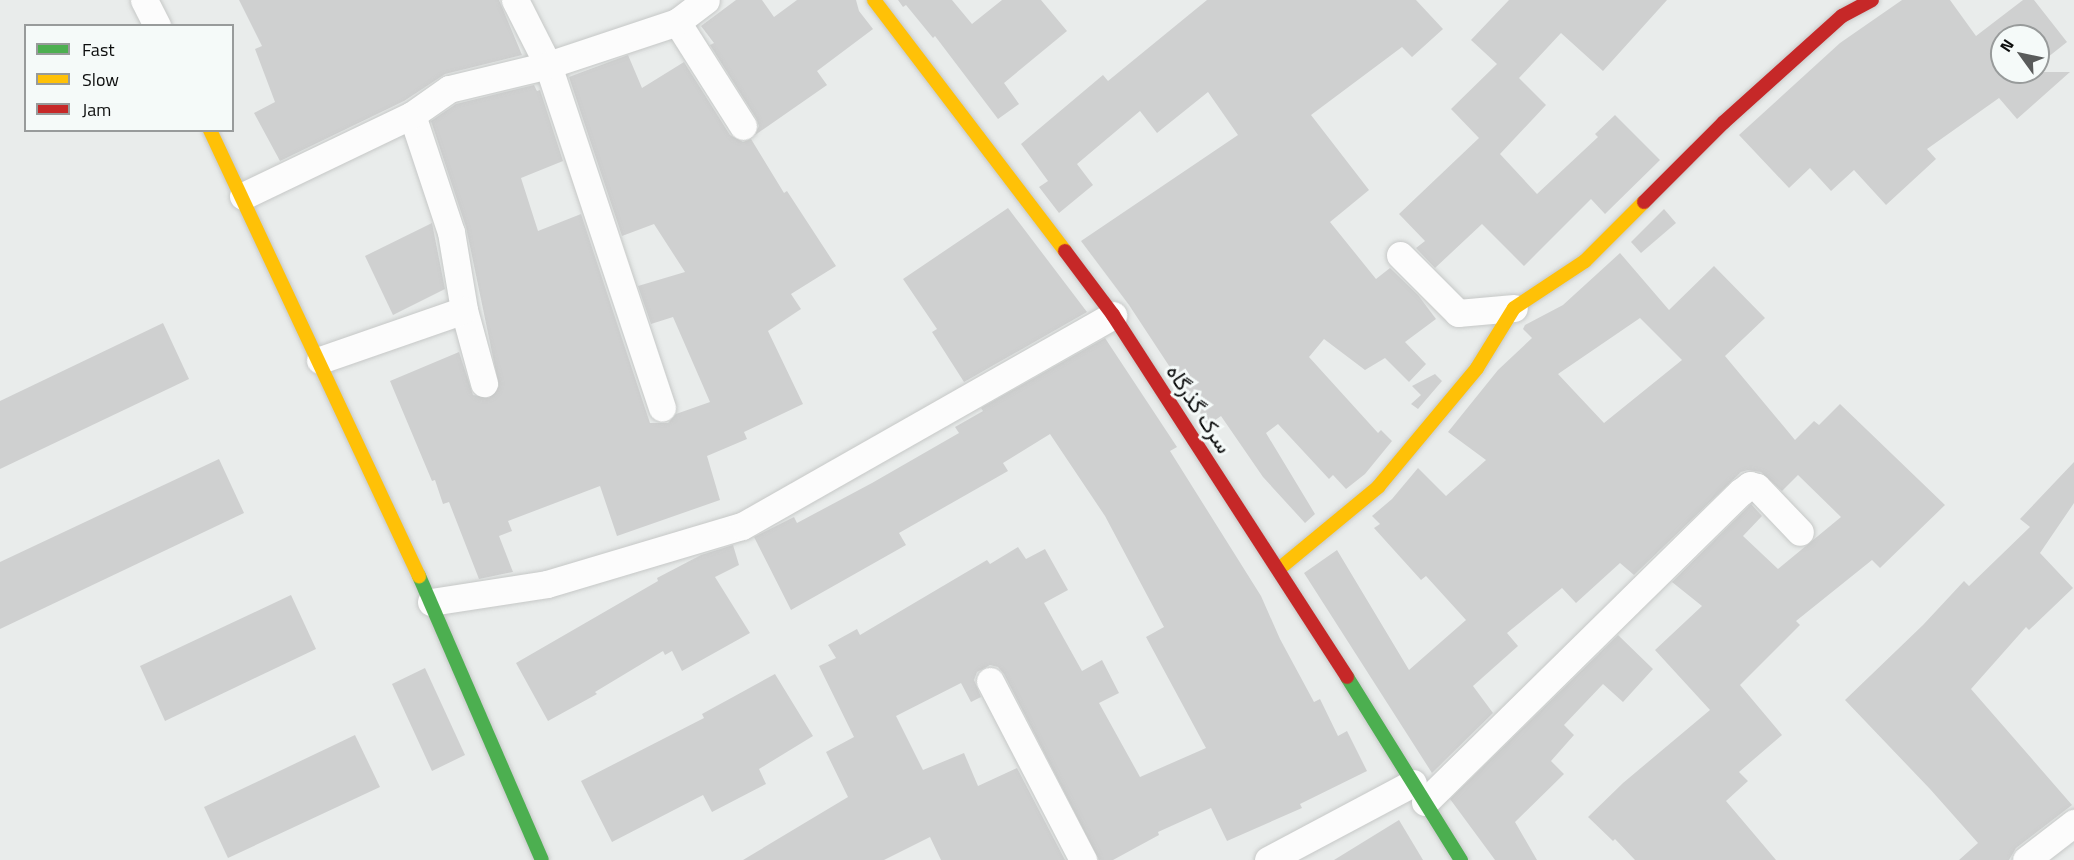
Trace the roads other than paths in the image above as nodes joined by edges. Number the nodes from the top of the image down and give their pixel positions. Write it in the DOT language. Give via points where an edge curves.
graph roads {
  1 [pos="144,0"];
  2 [pos="515,0"];
  3 [pos="706,0"];
  4 [pos="874,0"];
  5 [pos="1872,0"];
  6 [pos="677,22"];
  7 [pos="156,24"];
  8 [pos="548,65"];
  9 [pos="412,115"];
  10 [pos="743,126"];
  11 [pos="211,132"];
  12 [pos="243,196"];
  13 [pos="1400,255"];
  14 [pos="1514,308"];
  15 [pos="464,310"];
  16 [pos="1113,315"];
  17 [pos="320,360"];
  18 [pos="484,383"];
  19 [pos="662,408"];
  20 [pos="1800,532"];
  21 [pos="1279,569"];
  22 [pos="431,602"];
  23 [pos="990,681"];
  24 [pos="1419,793"];
  25 [pos="2074,823"];
  26 [pos="542,860"];
  27 [pos="1083,860"];
  28 [pos="1268,860"];
  29 [pos="1461,860"];
  30 [pos="2026,860"];
  1 -- 7 [label="street"];
  2 -- 8 [label="street"];
  3 -- 6 [label="street"];
  4 -- 16 [label="street, سرک گذرگاه"];
  5 -- 14 [label="street" via="1842,16 1723,123 1585,261"];
  6 -- 8 [label="street"];
  6 -- 10 [label="street"];
  8 -- 9 [label="street" via="449,90"];
  8 -- 19 [label="street"];
  9 -- 12 [label="street"];
  9 -- 15 [label="street" via="451,232"];
  11 -- 12 [label="street"];
  12 -- 17 [label="street"];
  13 -- 14 [label="street" via="1458,313"];
  14 -- 21 [label="street" via="1477,368 1378,487"];
  15 -- 17 [label="street"];
  15 -- 18 [label="street"];
  16 -- 21 [label="street, سرک گذرگاه"];
  16 -- 22 [label="street" via="742,526 548,584"];
  17 -- 22 [label="street"];
  20 -- 24 [label="street" via="1757,487 1750,485"];
  21 -- 24 [label="street, سرک گذرگاه"];
  22 -- 26 [label="street"];
  23 -- 27 [label="street"];
  24 -- 28 [label="street"];
  24 -- 29 [label="street, سرک گذرگاه"];
  25 -- 30 [label="street"];
}
